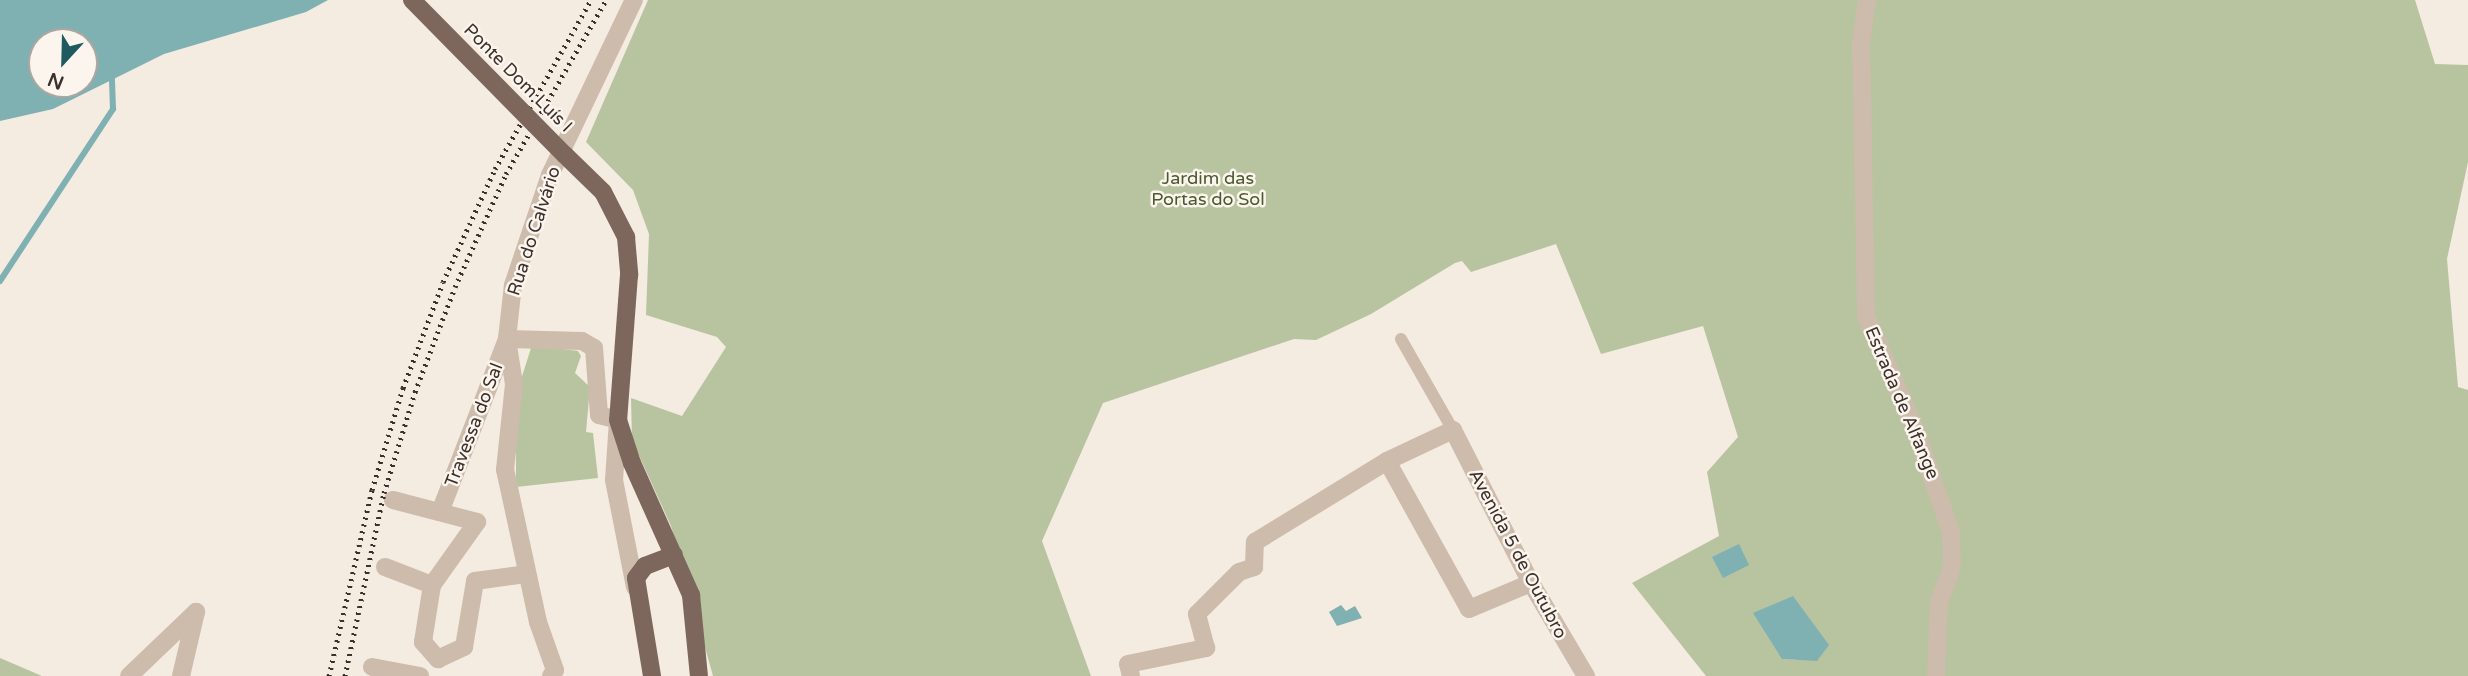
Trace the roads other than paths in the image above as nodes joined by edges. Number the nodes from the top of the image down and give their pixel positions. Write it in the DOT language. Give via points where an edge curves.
graph roads {
  1 [pos="412,0"];
  2 [pos="634,0"];
  3 [pos="1867,0"];
  4 [pos="507,339"];
  5 [pos="1401,339"];
  6 [pos="618,420"];
  7 [pos="1453,430"];
  8 [pos="1387,461"];
  9 [pos="393,500"];
  10 [pos="440,512"];
  11 [pos="674,555"];
  12 [pos="385,567"];
  13 [pos="527,574"];
  14 [pos="1531,583"];
  15 [pos="432,585"];
  16 [pos="635,587"];
  17 [pos="372,667"];
  18 [pos="437,667"];
  19 [pos="130,676"];
  20 [pos="181,676"];
  21 [pos="420,676"];
  22 [pos="551,676"];
  23 [pos="652,676"];
  24 [pos="699,676"];
  25 [pos="1131,676"];
  26 [pos="1586,676"];
  27 [pos="1936,676"];
  1 -- 6 [label="main road, Ponte Dom Luís I, bridge" via="603,192 626,237 629,275"];
  2 -- 4 [label="street, Rua do Calvário" via="550,175 513,285"];
  3 -- 27 [label="street, Estrada de Alfange" via="1861,44 1866,316 1917,434 1951,533 1952,567 1939,602"];
  4 -- 6 [label="street" via="582,341 594,348 598,415"];
  4 -- 10 [label="street, Travessa do Sal"];
  4 -- 13 [label="street, Rua do Calvário" via="514,384 505,470"];
  5 -- 7 [label="lane"];
  6 -- 11 [label="main road" via="632,463"];
  6 -- 16 [label="street" via="614,481"];
  7 -- 8 [label="street"];
  7 -- 14 [label="street, Avenida 5 de Outubro"];
  8 -- 14 [label="street" via="1469,610"];
  8 -- 25 [label="street" via="1255,542 1254,566 1239,572 1197,614 1206,649 1128,664"];
  9 -- 10 [label="street"];
  10 -- 15 [label="street" via="477,522"];
  11 -- 16 [label="main road" via="645,566"];
  11 -- 24 [label="main road" via="691,595"];
  12 -- 15 [label="street"];
  13 -- 18 [label="street" via="475,580 464,647"];
  13 -- 22 [label="street, Rua do Calvário" via="555,670"];
  14 -- 26 [label="street, Avenida 5 de Outubro"];
  15 -- 18 [label="street" via="423,642"];
  16 -- 23 [label="main road"];
  17 -- 21 [label="street"];
  19 -- 20 [label="street" via="196,612"];
}
